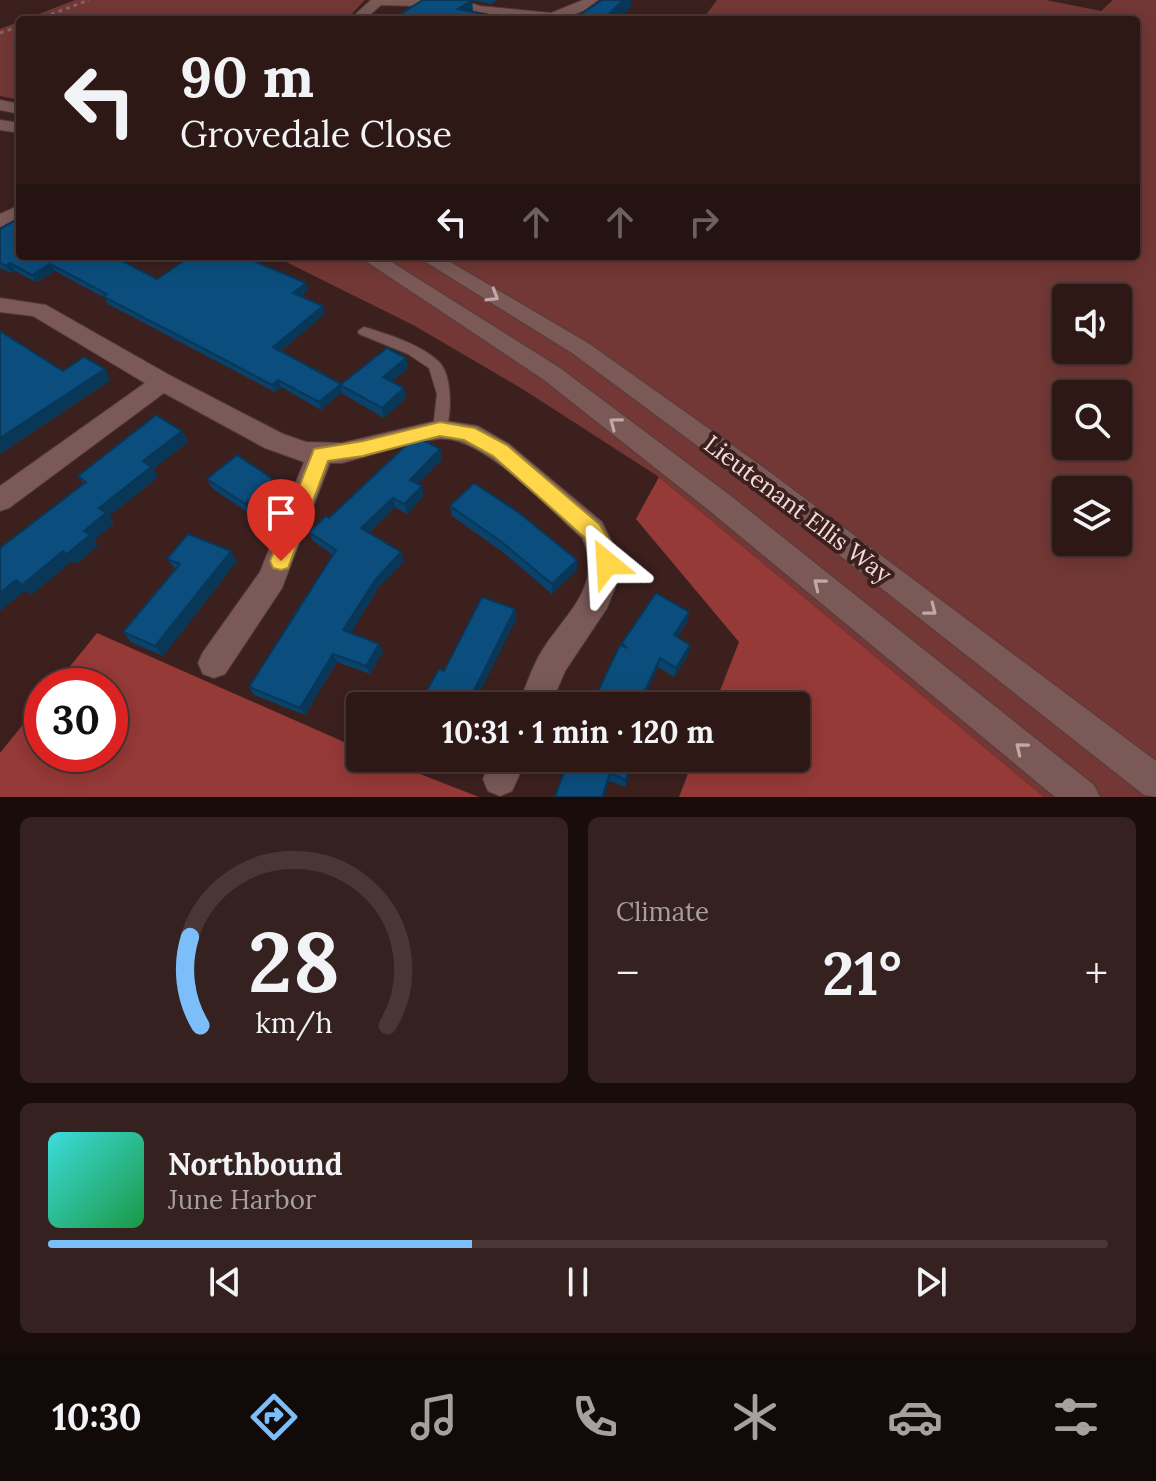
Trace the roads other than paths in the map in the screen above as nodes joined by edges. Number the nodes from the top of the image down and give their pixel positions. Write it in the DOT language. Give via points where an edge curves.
graph roads {
  1 [pos="378,0"];
  2 [pos="592,0"];
  3 [pos="360,16"];
  4 [pos="541,16"];
  5 [pos="555,16"];
  6 [pos="374,260"];
  7 [pos="433,260"];
  8 [pos="0,305"];
  9 [pos="364,331"];
  10 [pos="163,382"];
  11 [pos="440,429"];
  12 [pos="320,454"];
  13 [pos="0,500"];
  14 [pos="214,663"];
  15 [pos="540,692"];
  16 [pos="1156,783"];
  17 [pos="1082,797"];
  1 -- 3 [label="street"];
  1 -- 4 [label="street" via="457,3"];
  2 -- 5 [label="street"];
  17 -- 6 [label="street, Lieutenant Ellis Way, one-way" via="552,374"];
  7 -- 16 [label="street, Lieutenant Ellis Way, one-way" via="580,348 754,474"];
  8 -- 10 [label="street" via="38,310"];
  9 -- 11 [label="lane" via="435,365 444,394"];
  10 -- 12 [label="street" via="274,441"];
  10 -- 13 [label="street"];
  11 -- 12 [label="street"];
  11 -- 15 [label="street" via="469,433 500,451 592,530 602,546 607,563 601,592 551,664"];
  12 -- 14 [label="street" via="272,579"];
}
